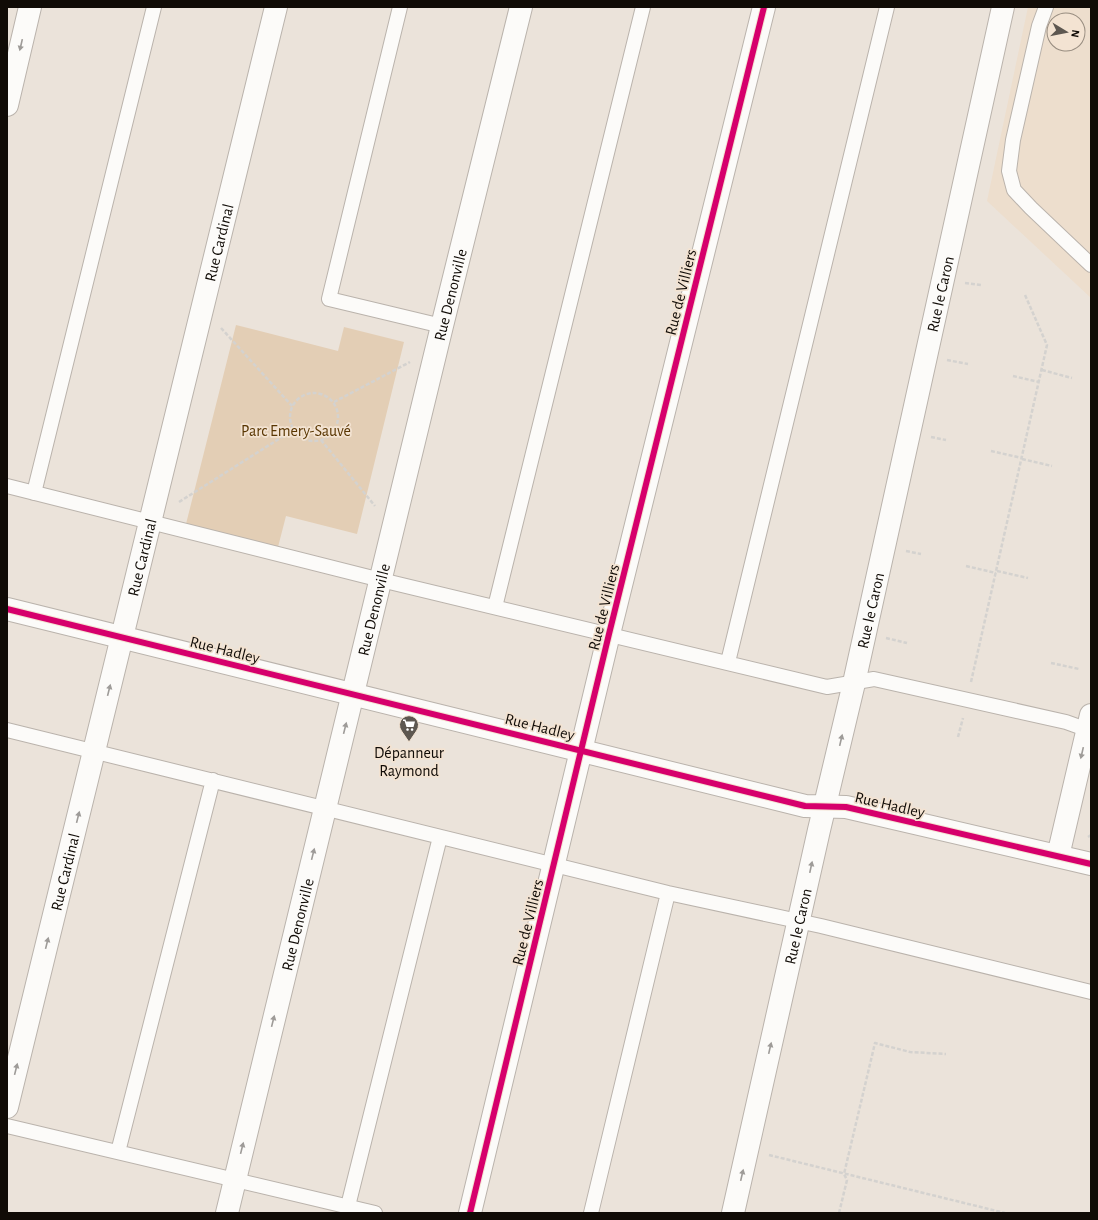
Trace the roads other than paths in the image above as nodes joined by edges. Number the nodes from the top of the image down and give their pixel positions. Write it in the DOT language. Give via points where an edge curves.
graph roads {
  1 [pos="30,7"];
  2 [pos="154,7"];
  3 [pos="276,7"];
  4 [pos="400,7"];
  5 [pos="521,7"];
  6 [pos="643,7"];
  7 [pos="764,7"];
  8 [pos="886,7"];
  9 [pos="1003,7"];
  10 [pos="1046,7"];
  11 [pos="7,104"];
  12 [pos="1091,265"];
  13 [pos="442,326"];
  14 [pos="7,486"];
  15 [pos="34,493"];
  16 [pos="151,522"];
  17 [pos="381,580"];
  18 [pos="495,607"];
  19 [pos="7,609"];
  20 [pos="609,634"];
  21 [pos="123,637"];
  22 [pos="728,662"];
  23 [pos="854,683"];
  24 [pos="353,694"];
  25 [pos="1090,725"];
  26 [pos="7,730"];
  27 [pos="582,750"];
  28 [pos="94,752"];
  29 [pos="213,780"];
  30 [pos="825,806"];
  31 [pos="324,808"];
  32 [pos="440,838"];
  33 [pos="1058,856"];
  34 [pos="554,864"];
  35 [pos="1091,864"];
  36 [pos="668,893"];
  37 [pos="799,921"];
  38 [pos="1091,992"];
  39 [pos="7,1107"];
  40 [pos="7,1126"];
  41 [pos="118,1152"];
  42 [pos="235,1180"];
  43 [pos="348,1206"];
  44 [pos="227,1213"];
  45 [pos="375,1213"];
  46 [pos="470,1213"];
  47 [pos="591,1213"];
  48 [pos="733,1213"];
  1 -- 11 [label="street, one-way"];
  2 -- 15 [label="lane"];
  3 -- 16 [label="street, Rue Cardinal"];
  4 -- 13 [label="lane" via="329,299"];
  5 -- 13 [label="street, Rue Denonville"];
  6 -- 18 [label="lane"];
  7 -- 20 [label="street, Rue de Villiers"];
  8 -- 22 [label="lane"];
  9 -- 23 [label="street, Rue le Caron"];
  10 -- 12 [label="lane" via="1039,26 1013,140 1010,176 1014,190"];
  13 -- 17 [label="street, Rue Denonville"];
  14 -- 15 [label="lane"];
  15 -- 16 [label="lane"];
  16 -- 17 [label="lane"];
  16 -- 21 [label="street, Rue Cardinal"];
  17 -- 18 [label="lane"];
  17 -- 24 [label="street, Rue Denonville"];
  18 -- 20 [label="lane"];
  19 -- 21 [label="street, Rue Hadley"];
  20 -- 22 [label="lane"];
  20 -- 27 [label="street, Rue de Villiers"];
  21 -- 24 [label="street, Rue Hadley"];
  28 -- 21 [label="street, Rue Cardinal, one-way"];
  22 -- 23 [label="lane" via="827,687"];
  23 -- 25 [label="lane" via="874,678 1066,722"];
  30 -- 23 [label="street, Rue le Caron, one-way"];
  24 -- 27 [label="street, Rue Hadley"];
  31 -- 24 [label="street, Rue Denonville, one-way"];
  25 -- 33 [label="street, one-way"];
  26 -- 28 [label="lane"];
  27 -- 30 [label="street, Rue Hadley" via="805,806"];
  27 -- 34 [label="street, Rue de Villiers"];
  28 -- 29 [label="lane"];
  39 -- 28 [label="street, Rue Cardinal, one-way"];
  29 -- 31 [label="lane"];
  29 -- 41 [label="lane"];
  30 -- 33 [label="street, Rue Hadley" via="846,807"];
  37 -- 30 [label="street, Rue le Caron, one-way"];
  31 -- 32 [label="lane"];
  42 -- 31 [label="street, Rue Denonville, one-way"];
  32 -- 34 [label="lane"];
  32 -- 43 [label="lane"];
  33 -- 35 [label="street, Rue Hadley"];
  34 -- 36 [label="lane"];
  34 -- 46 [label="street, Rue de Villiers"];
  36 -- 37 [label="lane"];
  36 -- 47 [label="lane"];
  37 -- 38 [label="lane"];
  48 -- 37 [label="street, Rue le Caron, one-way"];
  40 -- 41 [label="lane"];
  41 -- 42 [label="lane"];
  42 -- 43 [label="lane"];
  42 -- 44 [label="street, Rue Denonville"];
  43 -- 45 [label="lane"];
}
